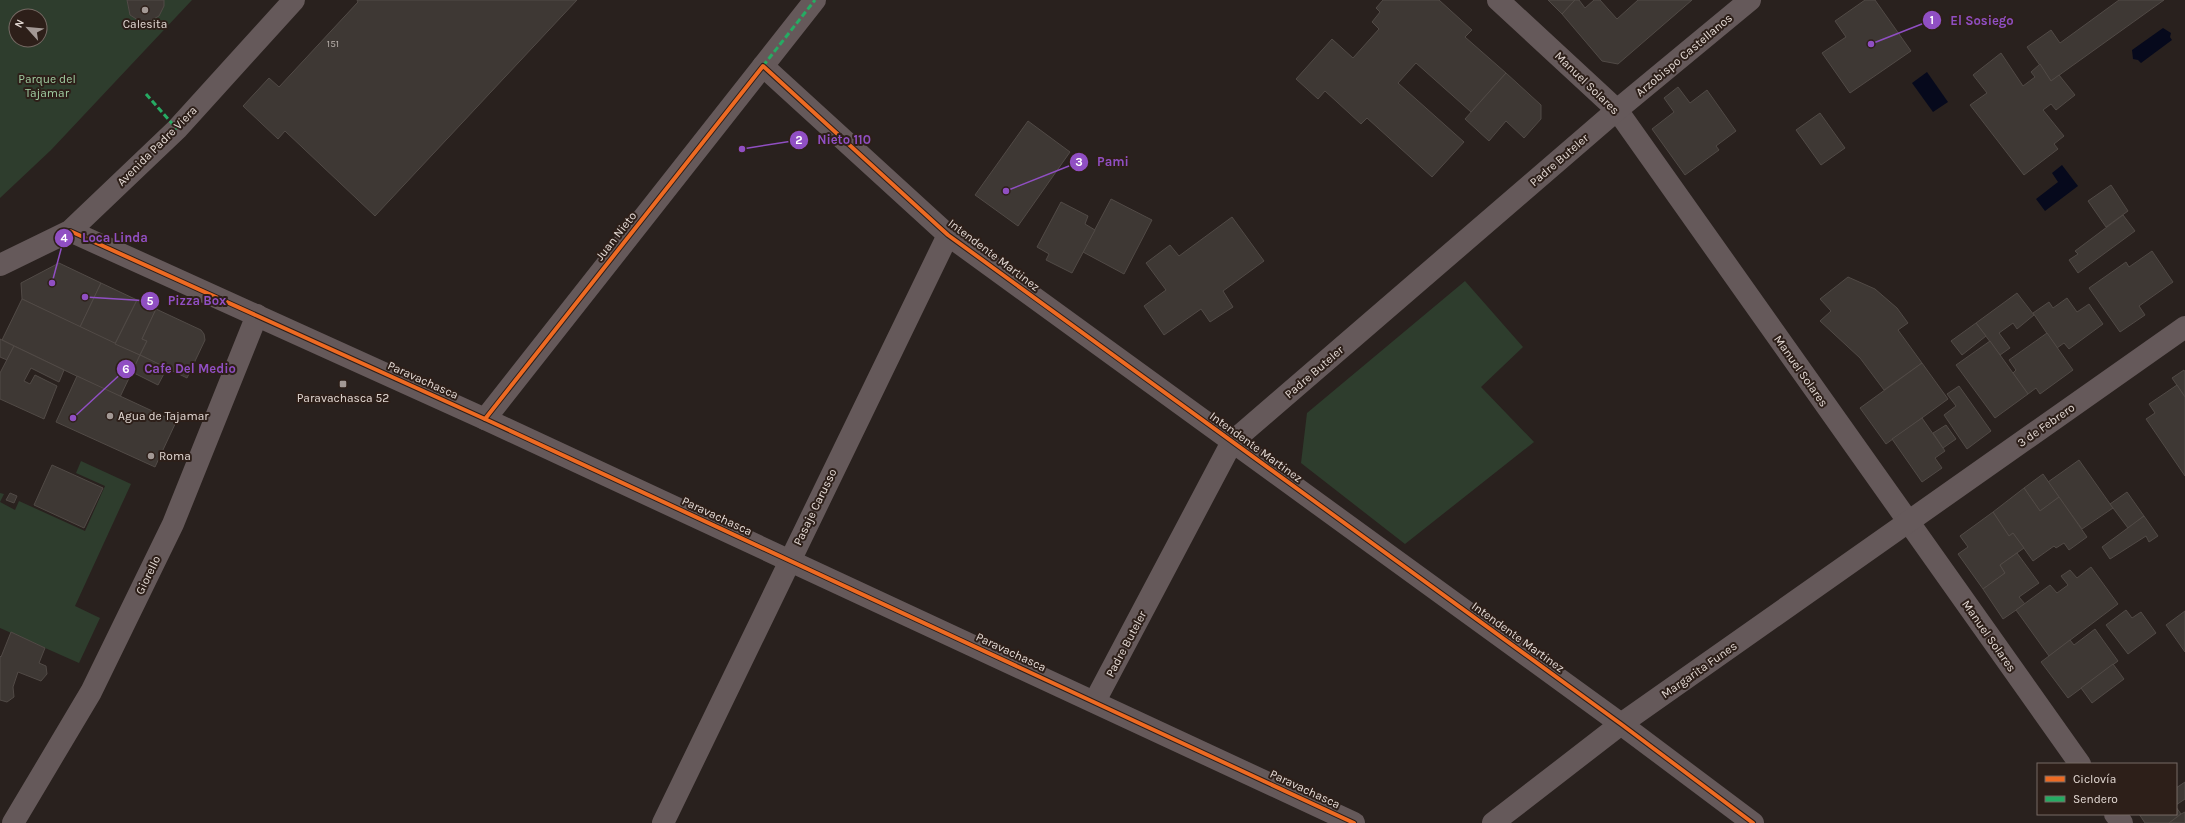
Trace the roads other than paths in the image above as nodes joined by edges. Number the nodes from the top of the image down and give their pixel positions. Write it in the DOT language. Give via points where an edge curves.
graph roads {
  1 [pos="294,0"];
  2 [pos="815,0"];
  3 [pos="1498,0"];
  4 [pos="1750,0"];
  5 [pos="763,66"];
  6 [pos="1617,110"];
  7 [pos="70,231"];
  8 [pos="948,235"];
  9 [pos="0,265"];
  10 [pos="257,315"];
  11 [pos="2185,327"];
  12 [pos="485,419"];
  13 [pos="1232,442"];
  14 [pos="1908,522"];
  15 [pos="789,561"];
  16 [pos="1095,701"];
  17 [pos="1621,724"];
  18 [pos="2079,763"];
  19 [pos="2116,815"];
  20 [pos="13,823"];
  21 [pos="663,823"];
  22 [pos="1354,823"];
  23 [pos="1494,823"];
  24 [pos="1753,823"];
  25 [pos="2122,823"];
  1 -- 7 [label="street, Avenida Padre Viera" via="177,129"];
  2 -- 5 [label="street, Juan Nieto"];
  3 -- 6 [label="street, Manuel Solares"];
  4 -- 6 [label="street, Arzobispo Castellanos"];
  5 -- 8 [label="street, Intendente Martinez"];
  5 -- 12 [label="street, Juan Nieto"];
  6 -- 13 [label="street, Padre Buteler"];
  6 -- 14 [label="street, Manuel Solares"];
  7 -- 9 [label="street, Avenida Padre Viera"];
  7 -- 10 [label="street, Paravachasca"];
  8 -- 13 [label="street, Intendente Martinez"];
  8 -- 15 [label="street, Pasaje Carusso"];
  10 -- 12 [label="street, Paravachasca"];
  10 -- 20 [label="street, Giorello" via="173,524 91,692"];
  11 -- 14 [label="street, 3 de Febrero"];
  12 -- 15 [label="street, Paravachasca"];
  13 -- 16 [label="street, Padre Buteler"];
  13 -- 17 [label="street, Intendente Martinez"];
  14 -- 17 [label="street, Margarita Funes"];
  14 -- 18 [label="street, Manuel Solares"];
  15 -- 16 [label="street, Paravachasca"];
  15 -- 21 [label="street, Pasaje Carusso"];
  16 -- 22 [label="street, Paravachasca"];
  17 -- 23 [label="street, Margarita Funes"];
  17 -- 24 [label="street, Intendente Martinez"];
  19 -- 25 [label="street"];
}
